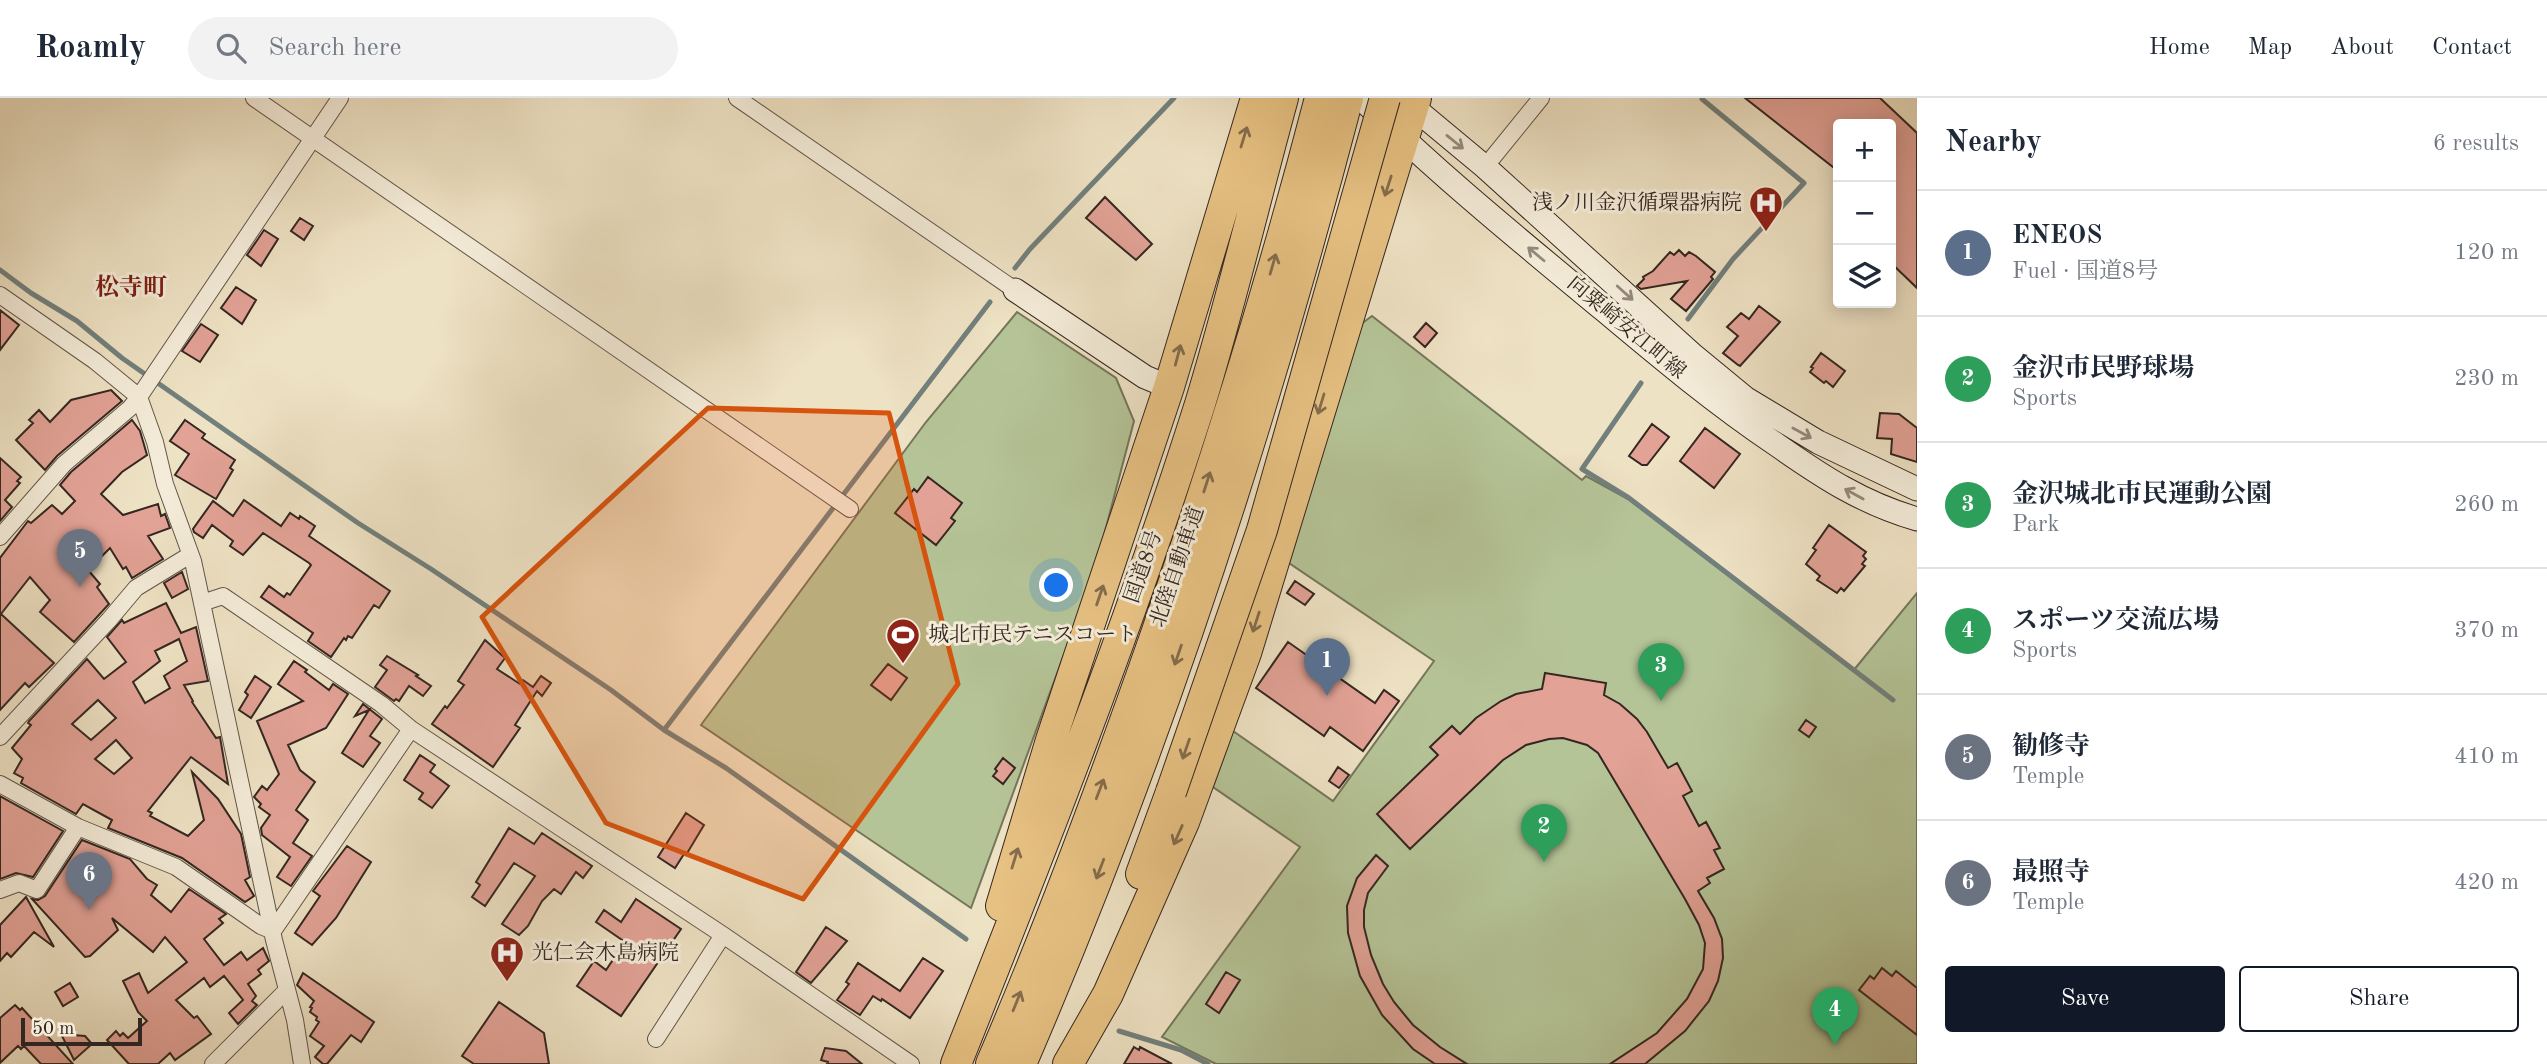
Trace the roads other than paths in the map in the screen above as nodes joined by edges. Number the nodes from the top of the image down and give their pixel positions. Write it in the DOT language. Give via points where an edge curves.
graph roads {
  1 [pos="254,98"];
  2 [pos="340,98"];
  3 [pos="737,98"];
  4 [pos="1256,98"];
  5 [pos="1283,98"];
  6 [pos="1320,98"];
  7 [pos="1348,98"];
  8 [pos="1361,98"];
  9 [pos="1385,98"];
  10 [pos="1541,98"];
  11 [pos="1411,101"];
  12 [pos="312,138"];
  13 [pos="1403,140"];
  14 [pos="1485,167"];
  15 [pos="1014,290"];
  16 [pos="0,295"];
  17 [pos="1169,387"];
  18 [pos="142,391"];
  19 [pos="1917,489"];
  20 [pos="842,504"];
  21 [pos="1917,519"];
  22 [pos="0,537"];
  23 [pos="190,555"];
  24 [pos="202,603"];
  25 [pos="411,729"];
  26 [pos="0,737"];
  27 [pos="0,784"];
  28 [pos="78,827"];
  29 [pos="0,890"];
  30 [pos="273,931"];
  31 [pos="723,935"];
  32 [pos="286,991"];
  33 [pos="656,1039"];
  34 [pos="213,1064"];
  35 [pos="302,1064"];
  36 [pos="911,1064"];
  37 [pos="955,1064"];
  38 [pos="991,1064"];
  39 [pos="1021,1064"];
  40 [pos="1067,1064"];
  1 -- 12 [label="street"];
  2 -- 12 [label="street"];
  3 -- 15 [label="street"];
  17 -- 4 [label="highway, one-way"];
  5 -- 37 [label="highway, 国道8号" via="1200,403 1101,693"];
  38 -- 6 [label="highway, 北陸自動車道, one-way" via="1065,883 1186,547"];
  7 -- 39 [label="highway, 北陸自動車道, one-way" via="1213,557 1106,852"];
  8 -- 13 [label="main road, 向粟崎安江町線"];
  9 -- 40 [label="highway, one-way, bridge" via="1262,530 1171,792"];
  10 -- 14 [label="street"];
  11 -- 13 [label="highway"];
  11 -- 14 [label="main road, 向粟崎安江町線, one-way"];
  12 -- 18 [label="street"];
  12 -- 20 [label="street"];
  21 -- 13 [label="main road, 向粟崎安江町線, one-way" via="1859,498 1725,409"];
  13 -- 40 [label="highway, one-way" via="1232,691 1178,835 1108,994"];
  14 -- 19 [label="main road, 向粟崎安江町線, one-way" via="1745,398 1818,442"];
  15 -- 17 [label="main road" via="1145,377"];
  16 -- 18 [label="street"];
  37 -- 17 [label="highway, one-way" via="1051,740"];
  18 -- 22 [label="street" via="130,408 64,464"];
  18 -- 23 [label="street" via="165,484"];
  23 -- 24 [label="street"];
  23 -- 26 [label="street" via="136,588"];
  24 -- 25 [label="street" via="223,596"];
  24 -- 30 [label="street"];
  25 -- 30 [label="street"];
  25 -- 31 [label="street"];
  27 -- 28 [label="street"];
  28 -- 29 [label="street" via="37,890 19,883"];
  28 -- 30 [label="street" via="176,867"];
  30 -- 32 [label="street"];
  31 -- 33 [label="street"];
  31 -- 36 [label="street"];
  32 -- 34 [label="street"];
  32 -- 35 [label="street"];
}
